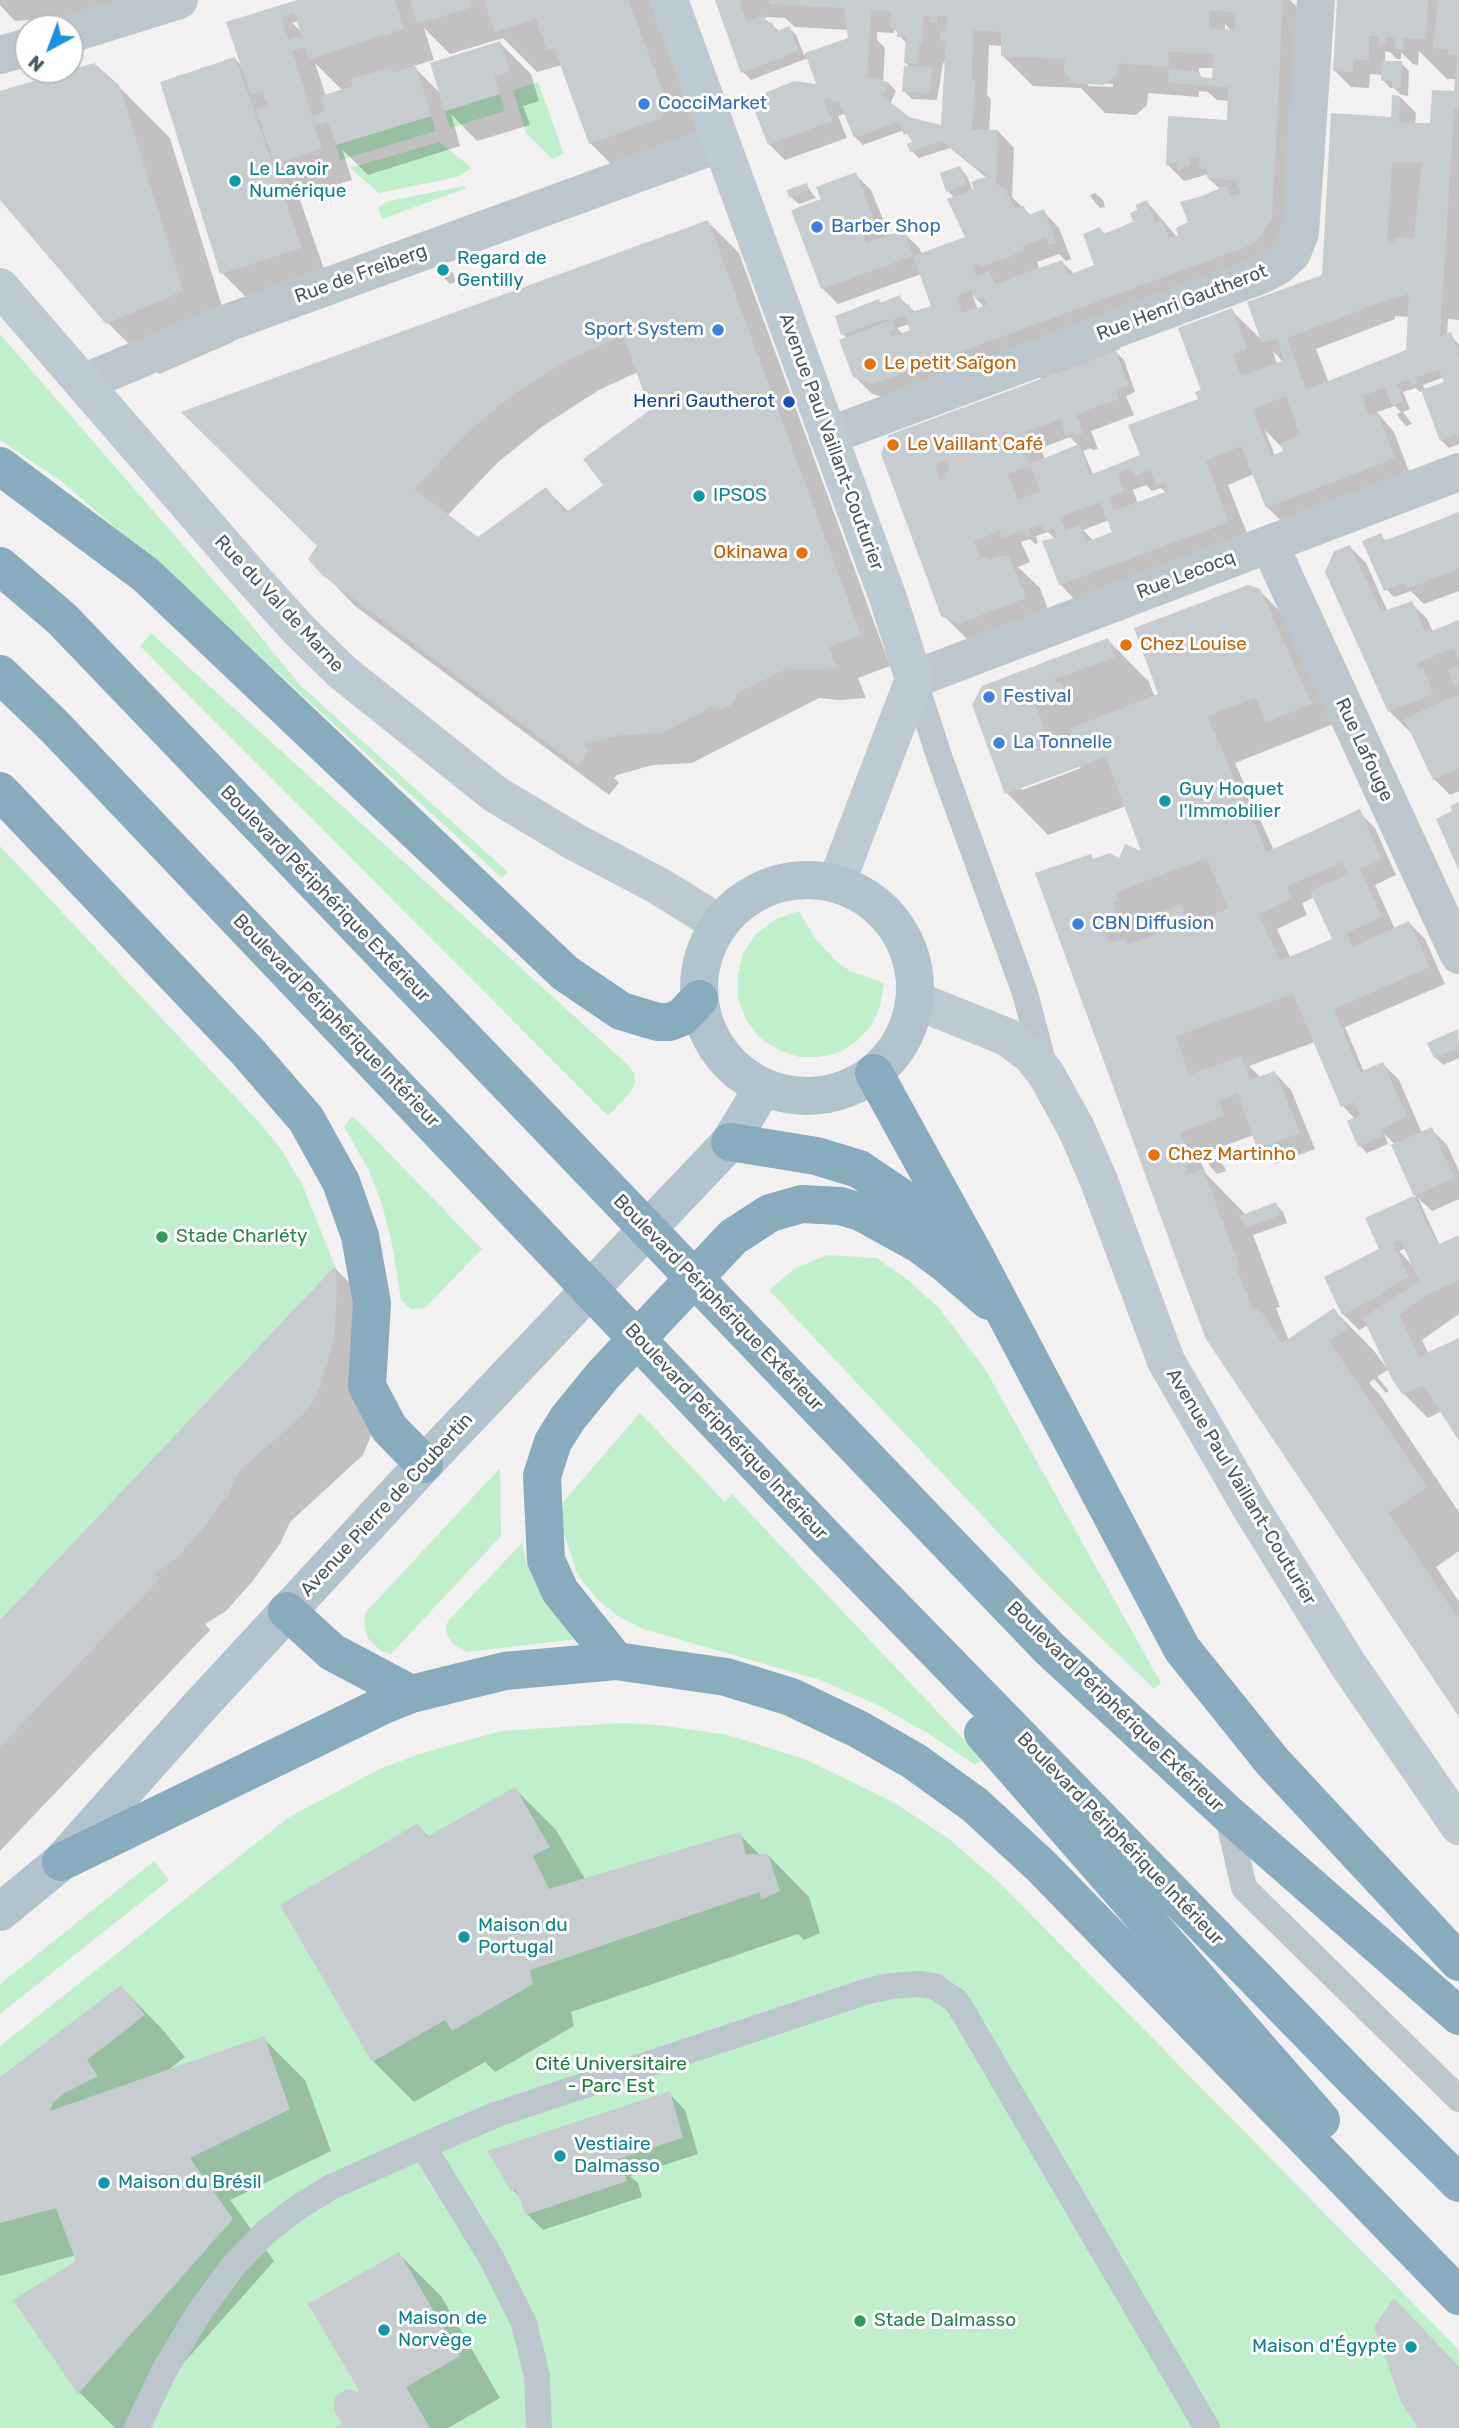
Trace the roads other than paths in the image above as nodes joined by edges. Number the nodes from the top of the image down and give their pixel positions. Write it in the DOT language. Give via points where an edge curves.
graph roads {
  1 [pos="179,0"];
  2 [pos="669,0"];
  3 [pos="1316,0"];
  4 [pos="84,30"];
  5 [pos="721,143"];
  6 [pos="0,287"];
  7 [pos="83,383"];
  8 [pos="828,436"];
  9 [pos="0,466"];
  10 [pos="1459,472"];
  11 [pos="1269,544"];
  12 [pos="0,566"];
  13 [pos="0,674"];
  14 [pos="914,678"];
  15 [pos="0,791"];
  16 [pos="836,884"];
  17 [pos="720,924"];
  18 [pos="1459,955"];
  19 [pos="699,999"];
  20 [pos="915,1000"];
  21 [pos="874,1073"];
  22 [pos="1046,1074"];
  23 [pos="763,1088"];
  24 [pos="730,1142"];
  25 [pos="976,1258"];
  26 [pos="1004,1314"];
  27 [pos="424,1464"];
  28 [pos="828,1540"];
  29 [pos="287,1611"];
  30 [pos="616,1661"];
  31 [pos="411,1694"];
  32 [pos="1227,1813"];
  33 [pos="1459,1826"];
  34 [pos="61,1862"];
  35 [pos="0,1912"];
  36 [pos="1459,1962"];
  37 [pos="1459,2016"];
  38 [pos="1459,2099"];
  39 [pos="422,2146"];
  40 [pos="1459,2183"];
  41 [pos="1459,2278"];
  42 [pos="1459,2296"];
  43 [pos="137,2428"];
  44 [pos="539,2428"];
  45 [pos="1207,2428"];
  1 -- 4 [label="street"];
  2 -- 5 [label="main road, Avenue Paul Vaillant-Couturier"];
  3 -- 8 [label="street, Rue Henri Gautherot" via="1300,233 1292,253 1278,266"];
  5 -- 7 [label="street, Rue de Freiberg" via="216,327"];
  5 -- 8 [label="main road, Avenue Paul Vaillant-Couturier"];
  6 -- 7 [label="main road, Rue du Val de Marne"];
  7 -- 17 [label="main road, Rue du Val de Marne" via="252,578 342,672 495,794"];
  8 -- 14 [label="main road, Avenue Paul Vaillant-Couturier"];
  9 -- 19 [label="highway" via="146,575 565,973 621,1011 658,1022 682,1017"];
  10 -- 11 [label="street, Rue Lecocq"];
  11 -- 14 [label="street, Rue Lecocq"];
  11 -- 18 [label="street, Rue Lafouge"];
  12 -- 32 [label="highway, Boulevard Périphérique Extérieur" via="62,619 1049,1648"];
  13 -- 28 [label="highway, Boulevard Périphérique Intérieur" via="481,1172"];
  14 -- 16 [label="main road"];
  14 -- 22 [label="lane" via="1024,993"];
  15 -- 27 [label="highway" via="306,1119 341,1182 360,1236 372,1303 367,1385 389,1428"];
  16 -- 17 [label="main road" via="804,880 772,885 743,901"];
  16 -- 20 [label="main road" via="863,896 887,915 904,940 914,969"];
  17 -- 19 [label="main road" via="707,946"];
  19 -- 23 [label="main road" via="714,1044 727,1062"];
  20 -- 21 [label="main road" via="897,1049"];
  20 -- 22 [label="main road, Avenue Paul Vaillant-Couturier" via="1007,1037"];
  21 -- 23 [label="main road" via="837,1093 812,1097"];
  21 -- 25 [label="highway"];
  22 -- 33 [label="main road, Avenue Paul Vaillant-Couturier" via="1099,1181 1166,1362 1340,1652"];
  23 -- 24 [label="main road, Avenue Pierre de Coubertin"];
  24 -- 25 [label="highway" via="816,1156 859,1169"];
  24 -- 27 [label="main road, Avenue Pierre de Coubertin"];
  25 -- 26 [label="highway"];
  26 -- 30 [label="highway" via="919,1244 840,1206 802,1204 770,1213 733,1237 568,1418 553,1442 542,1476 546,1560 560,1591"];
  26 -- 36 [label="highway" via="1182,1648 1272,1761"];
  27 -- 29 [label="main road, Avenue Pierre de Coubertin"];
  28 -- 40 [label="highway, Boulevard Périphérique Intérieur"];
  28 -- 41 [label="highway" via="971,1719"];
  29 -- 31 [label="highway" via="332,1652"];
  29 -- 34 [label="main road, Avenue Pierre de Coubertin"];
  30 -- 31 [label="highway" via="505,1671"];
  30 -- 42 [label="highway" via="726,1677 791,1697 914,1761 975,1805"];
  31 -- 34 [label="highway"];
  32 -- 37 [label="highway, Boulevard Périphérique Extérieur"];
  32 -- 38 [label="lane" via="1244,1888"];
  34 -- 35 [label="main road, Avenue Pierre de Coubertin"];
  39 -- 43 [label="lane" via="331,2187 266,2232 200,2311"];
  39 -- 44 [label="lane" via="492,2259 524,2323 537,2376"];
  39 -- 45 [label="lane" via="495,2115 868,1991 934,1986 962,2010"];
}
